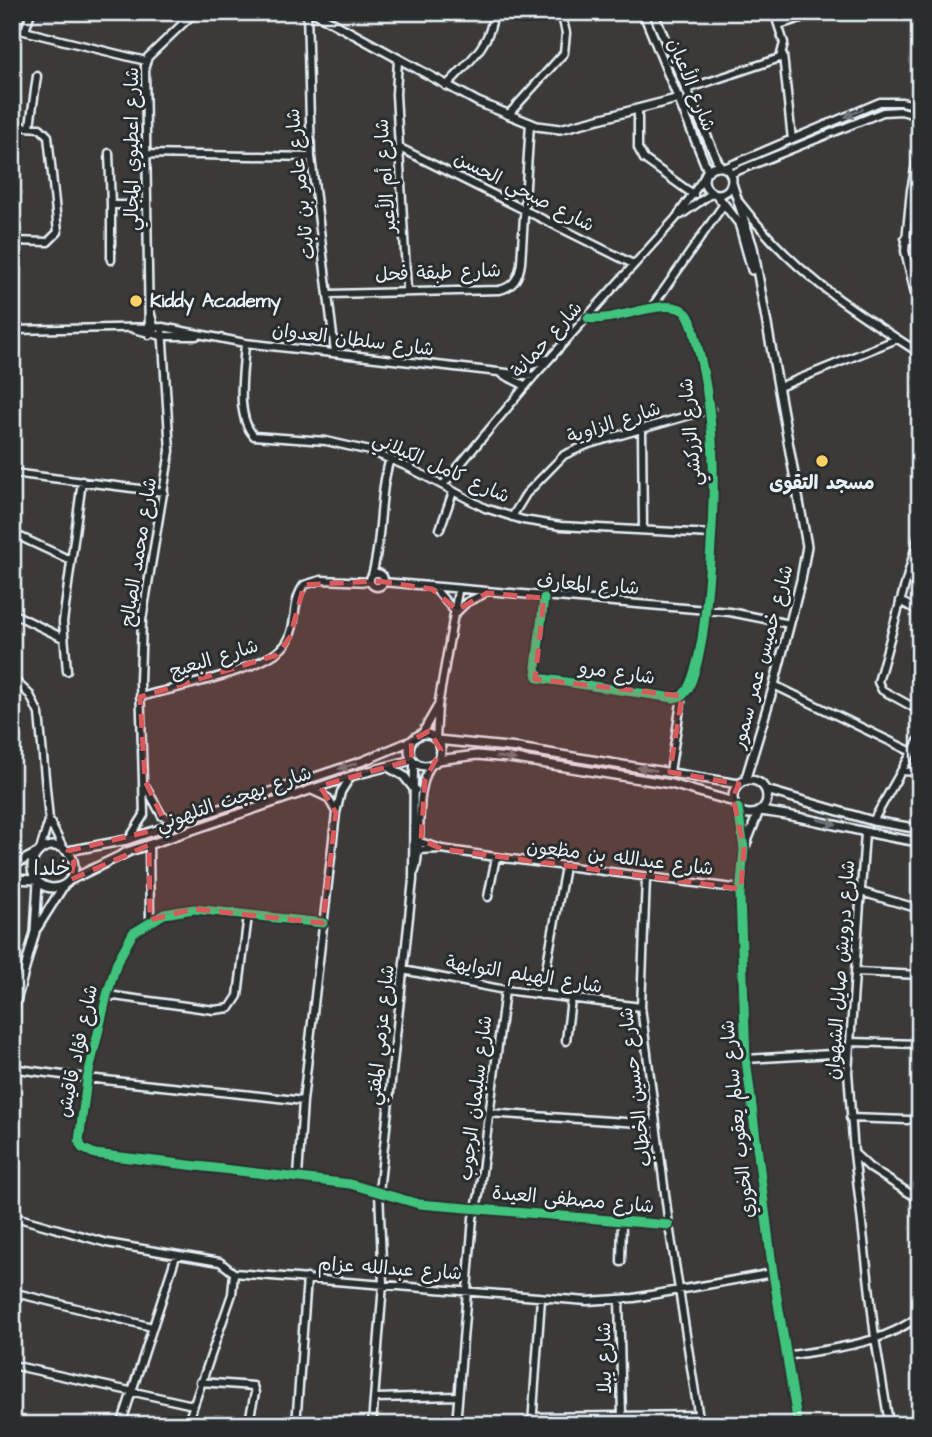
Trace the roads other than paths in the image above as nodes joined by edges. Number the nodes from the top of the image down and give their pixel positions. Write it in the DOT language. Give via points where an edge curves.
graph roads {
  1 [pos="31,12"];
  2 [pos="195,12"];
  3 [pos="307,12"];
  4 [pos="313,12"];
  5 [pos="493,12"];
  6 [pos="561,12"];
  7 [pos="643,12"];
  8 [pos="653,12"];
  9 [pos="774,12"];
  10 [pos="820,12"];
  11 [pos="329,15"];
  12 [pos="779,25"];
  13 [pos="12,28"];
  14 [pos="25,31"];
  15 [pos="783,54"];
  16 [pos="398,60"];
  17 [pos="146,61"];
  18 [pos="37,76"];
  19 [pos="446,86"];
  20 [pos="687,89"];
  21 [pos="680,98"];
  22 [pos="920,106"];
  23 [pos="638,109"];
  24 [pos="508,115"];
  25 [pos="920,116"];
  26 [pos="530,123"];
  27 [pos="12,126"];
  28 [pos="30,126"];
  29 [pos="792,140"];
  30 [pos="920,144"];
  31 [pos="400,148"];
  32 [pos="110,153"];
  33 [pos="147,153"];
  34 [pos="311,157"];
  35 [pos="706,173"];
  36 [pos="726,173"];
  37 [pos="714,193"];
  38 [pos="694,195"];
  39 [pos="740,203"];
  40 [pos="724,204"];
  41 [pos="111,205"];
  42 [pos="147,205"];
  43 [pos="525,211"];
  44 [pos="676,218"];
  45 [pos="766,237"];
  46 [pos="905,238"];
  47 [pos="12,241"];
  48 [pos="920,244"];
  49 [pos="752,247"];
  50 [pos="111,260"];
  51 [pos="633,264"];
  52 [pos="407,290"];
  53 [pos="330,294"];
  54 [pos="760,294"];
  55 [pos="652,307"];
  56 [pos="920,315"];
  57 [pos="588,318"];
  58 [pos="154,327"];
  59 [pos="133,329"];
  60 [pos="12,330"];
  61 [pos="155,335"];
  62 [pos="200,335"];
  63 [pos="897,339"];
  64 [pos="245,343"];
  65 [pos="919,348"];
  66 [pos="335,352"];
  67 [pos="551,356"];
  68 [pos="512,373"];
  69 [pos="502,374"];
  70 [pos="534,376"];
  71 [pos="526,386"];
  72 [pos="779,387"];
  73 [pos="711,410"];
  74 [pos="642,430"];
  75 [pos="390,459"];
  76 [pos="12,472"];
  77 [pos="82,481"];
  78 [pos="443,485"];
  79 [pos="164,492"];
  80 [pos="453,492"];
  81 [pos="512,517"];
  82 [pos="643,529"];
  83 [pos="440,530"];
  84 [pos="920,531"];
  85 [pos="12,533"];
  86 [pos="712,534"];
  87 [pos="377,556"];
  88 [pos="911,556"];
  89 [pos="70,560"];
  90 [pos="920,561"];
  91 [pos="371,579"];
  92 [pos="383,579"];
  93 [pos="432,589"];
  94 [pos="458,591"];
  95 [pos="487,593"];
  96 [pos="544,598"];
  97 [pos="900,601"];
  98 [pos="705,610"];
  99 [pos="456,612"];
  100 [pos="920,612"];
  101 [pos="12,613"];
  102 [pos="790,624"];
  103 [pos="63,638"];
  104 [pos="67,671"];
  105 [pos="12,678"];
  106 [pos="774,685"];
  107 [pos="682,696"];
  108 [pos="141,697"];
  109 [pos="438,706"];
  110 [pos="920,711"];
  111 [pos="421,734"];
  112 [pos="920,738"];
  113 [pos="437,739"];
  114 [pos="411,741"];
  115 [pos="912,752"];
  116 [pos="413,761"];
  117 [pos="435,762"];
  118 [pos="388,767"];
  119 [pos="901,771"];
  120 [pos="670,772"];
  121 [pos="920,772"];
  122 [pos="351,776"];
  123 [pos="145,781"];
  124 [pos="742,782"];
  125 [pos="311,789"];
  126 [pos="415,790"];
  127 [pos="766,790"];
  128 [pos="736,805"];
  129 [pos="760,811"];
  130 [pos="336,813"];
  131 [pos="49,820"];
  132 [pos="873,821"];
  133 [pos="185,822"];
  134 [pos="920,829"];
  135 [pos="865,833"];
  136 [pos="127,840"];
  137 [pos="418,840"];
  138 [pos="920,842"];
  139 [pos="149,845"];
  140 [pos="65,849"];
  141 [pos="442,849"];
  142 [pos="744,849"];
  143 [pos="417,850"];
  144 [pos="38,852"];
  145 [pos="496,857"];
  146 [pos="12,866"];
  147 [pos="565,867"];
  148 [pos="646,878"];
  149 [pos="12,879"];
  150 [pos="38,881"];
  151 [pos="67,883"];
  152 [pos="741,889"];
  153 [pos="861,892"];
  154 [pos="488,897"];
  155 [pos="920,909"];
  156 [pos="248,915"];
  157 [pos="150,920"];
  158 [pos="323,923"];
  159 [pos="34,932"];
  160 [pos="403,970"];
  161 [pos="857,972"];
  162 [pos="920,975"];
  163 [pos="505,990"];
  164 [pos="107,995"];
  165 [pos="541,995"];
  166 [pos="571,999"];
  167 [pos="641,1006"];
  168 [pos="12,1016"];
  169 [pos="566,1041"];
  170 [pos="850,1041"];
  171 [pos="920,1044"];
  172 [pos="849,1053"];
  173 [pos="746,1059"];
  174 [pos="12,1068"];
  175 [pos="87,1080"];
  176 [pos="303,1101"];
  177 [pos="489,1113"];
  178 [pos="850,1118"];
  179 [pos="908,1121"];
  180 [pos="655,1124"];
  181 [pos="854,1153"];
  182 [pos="298,1177"];
  183 [pos="379,1192"];
  184 [pos="920,1200"];
  185 [pos="474,1209"];
  186 [pos="12,1216"];
  187 [pos="622,1222"];
  188 [pos="669,1225"];
  189 [pos="176,1256"];
  190 [pos="621,1262"];
  191 [pos="234,1273"];
  192 [pos="773,1273"];
  193 [pos="307,1278"];
  194 [pos="383,1284"];
  195 [pos="467,1290"];
  196 [pos="681,1290"];
  197 [pos="12,1292"];
  198 [pos="541,1298"];
  199 [pos="619,1299"];
  200 [pos="920,1315"];
  201 [pos="152,1327"];
  202 [pos="875,1338"];
  203 [pos="787,1356"];
  204 [pos="12,1365"];
  205 [pos="200,1382"];
  206 [pos="132,1393"];
  207 [pos="458,1396"];
  208 [pos="376,1398"];
  209 [pos="192,1405"];
  210 [pos="622,1415"];
  211 [pos="698,1415"];
  212 [pos="888,1418"];
  213 [pos="532,1421"];
  214 [pos="121,1425"];
  215 [pos="187,1425"];
  216 [pos="248,1425"];
  217 [pos="296,1425"];
  218 [pos="372,1425"];
  219 [pos="456,1425"];
  220 [pos="700,1425"];
  221 [pos="798,1425"];
  1 -- 14 [label="street"];
  2 -- 17 [label="street, شارع اعطيوي المجالي"];
  3 -- 34 [label="street, شارع عامر بن ثابت"];
  4 -- 11 [label="street"];
  5 -- 19 [label="street" via="486,40"];
  6 -- 24 [label="street" via="564,52"];
  7 -- 21 [label="street, شارع الأعيان"];
  8 -- 20 [label="street, شارع الأعيان"];
  9 -- 12 [label="street"];
  10 -- 12 [label="street"];
  11 -- 16 [label="street"];
  12 -- 15 [label="street"];
  13 -- 14 [label="street"];
  14 -- 17 [label="street"];
  15 -- 20 [label="street"];
  15 -- 29 [label="street"];
  16 -- 19 [label="street"];
  16 -- 31 [label="street, شارع أم الأعبر"];
  17 -- 33 [label="street, شارع اعطيوي المجالي"];
  18 -- 28 [label="street"];
  19 -- 24 [label="street"];
  20 -- 36 [label="street, شارع الأعيان"];
  21 -- 23 [label="street"];
  21 -- 35 [label="street, شارع الأعيان"];
  22 -- 29 [label="street, one-way" via="880,102"];
  23 -- 26 [label="street" via="560,129"];
  23 -- 38 [label="street" via="638,148 643,159"];
  24 -- 26 [label="street"];
  25 -- 36 [label="street" via="883,112"];
  26 -- 43 [label="street"];
  27 -- 28 [label="street"];
  28 -- 47 [label="street" via="48,136 58,232 48,242"];
  29 -- 36 [label="street"];
  30 -- 46 [label="street"];
  31 -- 43 [label="street, شارع صبحي الحسن"];
  31 -- 52 [label="street, شارع أم الأعبر"];
  32 -- 41 [label="street"];
  33 -- 34 [label="street"];
  33 -- 42 [label="street, شارع اعطيوي المجالي"];
  34 -- 53 [label="street, شارع عامر بن ثابت"];
  35 -- 36 [label="street"];
  35 -- 37 [label="street, شارع الأعيان" via="706,187"];
  35 -- 38 [label="street, شارع حمانة"];
  36 -- 37 [label="street" via="728,190"];
  36 -- 39 [label="street, شارع خميس عمر سمور"];
  37 -- 40 [label="street, شارع خميس عمر سمور"];
  37 -- 44 [label="street, شارع حمانة"];
  38 -- 44 [label="street, شارع حمانة"];
  39 -- 45 [label="street"];
  39 -- 49 [label="street, شارع خميس عمر سمور"];
  40 -- 54 [label="street, شارع خميس عمر سمور" via="739,223"];
  40 -- 55 [label="street"];
  41 -- 42 [label="street"];
  41 -- 50 [label="street"];
  42 -- 58 [label="street, شارع اعطيوي المجالي" via="148,305"];
  43 -- 51 [label="street, شارع صبحي الحسن"];
  43 -- 52 [label="street, شارع طبقة فحل" via="520,272 511,286"];
  44 -- 51 [label="street, شارع حمانة"];
  45 -- 49 [label="street"];
  45 -- 63 [label="street" via="821,289"];
  46 -- 48 [label="street"];
  46 -- 56 [label="street" via="906,266"];
  49 -- 54 [label="street, شارع خميس عمر سمور"];
  51 -- 57 [label="street, شارع حمانة"];
  52 -- 53 [label="street, شارع طبقة فحل"];
  53 -- 66 [label="street, شارع عامر بن ثابت"];
  54 -- 72 [label="street, شارع خميس عمر سمور"];
  55 -- 57 [label="street, شارع الزركشي" via="613,319"];
  55 -- 73 [label="street, شارع الزركشي" via="678,309 688,316"];
  56 -- 65 [label="street"];
  57 -- 67 [label="street, شارع حمانة"];
  58 -- 59 [label="street, شارع سلطان العدوان"];
  58 -- 61 [label="street, شارع محمد الصالح"];
  58 -- 61 [label="street, شارع اعطيوي المجالي"];
  58 -- 62 [label="street, شارع سلطان العدوان"];
  59 -- 60 [label="street, شارع سلطان العدوان"];
  59 -- 61 [label="street, شارع سلطان العدوان"];
  61 -- 62 [label="street, شارع سلطان العدوان"];
  61 -- 79 [label="street, شارع محمد الصالح" via="170,443"];
  62 -- 64 [label="street, شارع سلطان العدوان"];
  63 -- 65 [label="street"];
  63 -- 72 [label="street"];
  64 -- 66 [label="street, شارع سلطان العدوان"];
  64 -- 75 [label="street, شارع كامل الكيلاني" via="243,406 254,436 326,441"];
  66 -- 69 [label="street, شارع سلطان العدوان"];
  67 -- 68 [label="street"];
  67 -- 70 [label="street, شارع حمانة"];
  68 -- 69 [label="street, شارع سلطان العدوان"];
  68 -- 70 [label="street, شارع سلطان العدوان"];
  69 -- 71 [label="street, شارع سلطان العدوان"];
  70 -- 71 [label="street, شارع حمانة"];
  71 -- 78 [label="street, شارع حمانة"];
  72 -- 102 [label="street, شارع خميس عمر سمور" via="806,530 806,561"];
  73 -- 74 [label="street, شارع الزاوية"];
  73 -- 86 [label="street, شارع الزركشي" via="715,462"];
  74 -- 81 [label="street, شارع الزاوية" via="564,455 526,494"];
  74 -- 82 [label="street"];
  75 -- 78 [label="street, شارع كامل الكيلاني"];
  75 -- 87 [label="street"];
  76 -- 77 [label="street"];
  77 -- 79 [label="street"];
  77 -- 89 [label="street"];
  78 -- 80 [label="street, شارع كامل الكيلاني"];
  79 -- 108 [label="street, شارع محمد الصالح" via="145,593"];
  80 -- 81 [label="street, شارع كامل الكيلاني"];
  80 -- 83 [label="street"];
  81 -- 82 [label="street, شارع كامل الكيلاني" via="561,526"];
  82 -- 86 [label="street, شارع كامل الكيلاني"];
  84 -- 88 [label="street"];
  85 -- 89 [label="street"];
  86 -- 98 [label="street, شارع الزركشي"];
  87 -- 91 [label="street"];
  87 -- 92 [label="street"];
  88 -- 90 [label="street"];
  88 -- 97 [label="street"];
  89 -- 103 [label="street"];
  91 -- 92 [label="street" via="378,573"];
  91 -- 92 [label="street" via="378,586"];
  91 -- 108 [label="street, شارع البعيج" via="304,584 296,598 290,637 276,655"];
  92 -- 93 [label="street, شارع المعارف"];
  93 -- 94 [label="street, شارع المعارف"];
  93 -- 99 [label="street"];
  94 -- 95 [label="street, شارع المعارف"];
  94 -- 99 [label="street"];
  95 -- 96 [label="street, شارع المعارف"];
  95 -- 99 [label="street"];
  96 -- 98 [label="street, شارع المعارف"];
  96 -- 107 [label="street, شارع مرو" via="538,678"];
  97 -- 100 [label="street"];
  97 -- 110 [label="street" via="879,687"];
  98 -- 102 [label="street, شارع المعارف"];
  98 -- 107 [label="street" via="691,683"];
  99 -- 109 [label="street"];
  101 -- 103 [label="street"];
  102 -- 106 [label="street, شارع خميس عمر سمور"];
  103 -- 104 [label="street"];
  105 -- 131 [label="street" via="30,695 39,714"];
  106 -- 115 [label="street"];
  106 -- 124 [label="street, شارع خميس عمر سمور"];
  107 -- 120 [label="street"];
  108 -- 123 [label="street, شارع محمد الصالح"];
  109 -- 111 [label="street"];
  109 -- 113 [label="street"];
  111 -- 113 [label="street"];
  111 -- 114 [label="street"];
  112 -- 115 [label="street"];
  113 -- 117 [label="street" via="441,750"];
  120 -- 113 [label="street, one-way"];
  114 -- 116 [label="street"];
  114 -- 133 [label="street, شارع بهجت التلهوني, one-way"];
  115 -- 119 [label="street"];
  116 -- 117 [label="street" via="422,766"];
  116 -- 118 [label="street, شارع بهجت التلهوني"];
  116 -- 126 [label="street, شارع عزمي المفتي"];
  117 -- 128 [label="street, one-way" via="477,755 509,758 671,784"];
  117 -- 137 [label="street, شارع عزمي المفتي" via="423,790"];
  118 -- 122 [label="street, شارع بهجت التلهوني"];
  118 -- 126 [label="street" via="404,776"];
  119 -- 121 [label="street"];
  119 -- 132 [label="street"];
  120 -- 124 [label="street"];
  122 -- 125 [label="street, شارع بهجت التلهوني"];
  122 -- 130 [label="street"];
  123 -- 133 [label="street, شارع محمد الصالح" via="162,816"];
  123 -- 136 [label="street, شارع محمد الصالح" via="142,821"];
  124 -- 127 [label="street" via="757,781"];
  124 -- 128 [label="street" via="734,793"];
  125 -- 130 [label="street" via="328,798"];
  125 -- 139 [label="street, شارع بهجت التلهوني"];
  126 -- 137 [label="street, شارع عزمي المفتي"];
  127 -- 129 [label="street" via="767,802"];
  127 -- 132 [label="street"];
  128 -- 129 [label="street" via="746,813"];
  128 -- 142 [label="street, شارع سالم يعقوب الخوري"];
  129 -- 135 [label="street, one-way" via="798,815"];
  129 -- 142 [label="street, شارع سالم يعقوب الخوري"];
  130 -- 158 [label="street"];
  131 -- 140 [label="street"];
  131 -- 144 [label="street"];
  132 -- 134 [label="street"];
  133 -- 136 [label="street, شارع بهجت التلهوني"];
  135 -- 138 [label="street"];
  135 -- 153 [label="street, شارع درويش صايل الشهوان"];
  136 -- 140 [label="street, شارع بهجت التلهوني" via="89,850"];
  137 -- 141 [label="street, شارع عبدالله بن مظعون"];
  137 -- 143 [label="street, شارع عزمي المفتي"];
  139 -- 151 [label="street, شارع بهجت التلهوني" via="110,859"];
  139 -- 157 [label="street"];
  140 -- 144 [label="street" via="51,846"];
  140 -- 151 [label="street" via="74,862"];
  141 -- 143 [label="street, شارع عبدالله بن مظعون"];
  141 -- 145 [label="street, شارع عبدالله بن مظعون"];
  142 -- 152 [label="street, شارع سالم يعقوب الخوري"];
  143 -- 160 [label="street, شارع عزمي المفتي"];
  144 -- 146 [label="street"];
  144 -- 150 [label="street" via="32,867"];
  145 -- 147 [label="street, شارع عبدالله بن مظعون"];
  145 -- 154 [label="street"];
  147 -- 148 [label="street, شارع عبدالله بن مظعون"];
  147 -- 165 [label="street"];
  148 -- 152 [label="street, شارع عبدالله بن مظعون"];
  148 -- 167 [label="street, شارع حسين الخطاب"];
  149 -- 150 [label="street"];
  150 -- 151 [label="street" via="51,888"];
  150 -- 159 [label="street"];
  151 -- 159 [label="street"];
  152 -- 173 [label="street, شارع سالم يعقوب الخوري"];
  153 -- 155 [label="street"];
  153 -- 161 [label="street, شارع درويش صايل الشهوان"];
  156 -- 157 [label="street, شارع فؤاد قاقيش" via="194,909"];
  156 -- 158 [label="street, شارع فؤاد قاقيش"];
  156 -- 164 [label="street" via="238,996 230,1009"];
  157 -- 164 [label="street, شارع فؤاد قاقيش" via="126,941"];
  158 -- 176 [label="street"];
  159 -- 168 [label="street"];
  160 -- 163 [label="street, شارع الهيلم التوايهة"];
  160 -- 183 [label="street, شارع عزمي المفتي"];
  161 -- 162 [label="street"];
  161 -- 170 [label="street, شارع درويش صايل الشهوان"];
  163 -- 165 [label="street, شارع الهيلم التوايهة"];
  163 -- 177 [label="street, شارع سليمان الرجوب"];
  164 -- 175 [label="street, شارع فؤاد قاقيش"];
  165 -- 166 [label="street, شارع الهيلم التوايهة"];
  166 -- 167 [label="street, شارع الهيلم التوايهة"];
  166 -- 169 [label="street"];
  167 -- 180 [label="street, شارع حسين الخطاب"];
  170 -- 171 [label="street"];
  170 -- 172 [label="street, شارع درويش صايل الشهوان"];
  172 -- 173 [label="street"];
  172 -- 178 [label="street, شارع درويش صايل الشهوان"];
  173 -- 192 [label="street, شارع سالم يعقوب الخوري"];
  174 -- 175 [label="street"];
  175 -- 176 [label="street"];
  175 -- 182 [label="street, شارع فؤاد قاقيش" via="79,1141 89,1152"];
  176 -- 182 [label="street"];
  177 -- 180 [label="street"];
  177 -- 185 [label="street, شارع سليمان الرجوب"];
  178 -- 179 [label="street"];
  178 -- 181 [label="street, شارع درويش صايل الشهوان"];
  180 -- 188 [label="street, شارع حسين الخطاب"];
  181 -- 184 [label="street"];
  181 -- 202 [label="street, شارع درويش صايل الشهوان"];
  182 -- 183 [label="street, شارع فؤاد قاقيش"];
  183 -- 185 [label="street, شارع فؤاد قاقيش" via="411,1203"];
  183 -- 194 [label="street, شارع عزمي المفتي"];
  185 -- 187 [label="street, شارع مصطفى العيدة"];
  185 -- 195 [label="street, شارع سليمان الرجوب"];
  186 -- 189 [label="street, شارع عبدالله عزام" via="88,1239"];
  187 -- 188 [label="street, شارع مصطفى العيدة"];
  187 -- 190 [label="street"];
  188 -- 196 [label="street, شارع حسين الخطاب"];
  189 -- 191 [label="street, شارع عبدالله عزام" via="220,1262"];
  189 -- 201 [label="street"];
  191 -- 193 [label="street, شارع عبدالله عزام"];
  191 -- 205 [label="street" via="232,1294"];
  192 -- 196 [label="street, شارع عبدالله عزام"];
  192 -- 203 [label="street, شارع سالم يعقوب الخوري"];
  193 -- 194 [label="street, شارع عبدالله عزام"];
  193 -- 217 [label="street"];
  194 -- 195 [label="street, شارع عبدالله عزام"];
  194 -- 208 [label="street, شارع عزمي المفتي"];
  195 -- 198 [label="street, شارع عبدالله عزام"];
  195 -- 207 [label="street, شارع سليمان الرجوب"];
  196 -- 199 [label="street, شارع عبدالله عزام"];
  196 -- 211 [label="street, شارع حسين الخطاب"];
  197 -- 201 [label="street"];
  198 -- 199 [label="street, شارع عبدالله عزام"];
  198 -- 213 [label="street"];
  199 -- 210 [label="street, شارع يبلا"];
  200 -- 202 [label="street"];
  201 -- 206 [label="street"];
  202 -- 203 [label="street"];
  202 -- 212 [label="street, شارع درويش صايل الشهوان"];
  203 -- 221 [label="street, شارع سالم يعقوب الخوري"];
  204 -- 206 [label="street"];
  205 -- 209 [label="street"];
  205 -- 216 [label="street" via="253,1386"];
  206 -- 209 [label="street"];
  206 -- 214 [label="street"];
  207 -- 208 [label="street"];
  207 -- 219 [label="street, شارع سليمان الرجوب"];
  208 -- 218 [label="street, شارع عزمي المفتي"];
  209 -- 215 [label="street"];
  210 -- 211 [label="street"];
  210 -- 213 [label="street"];
  211 -- 220 [label="street, شارع حسين الخطاب"];
}
